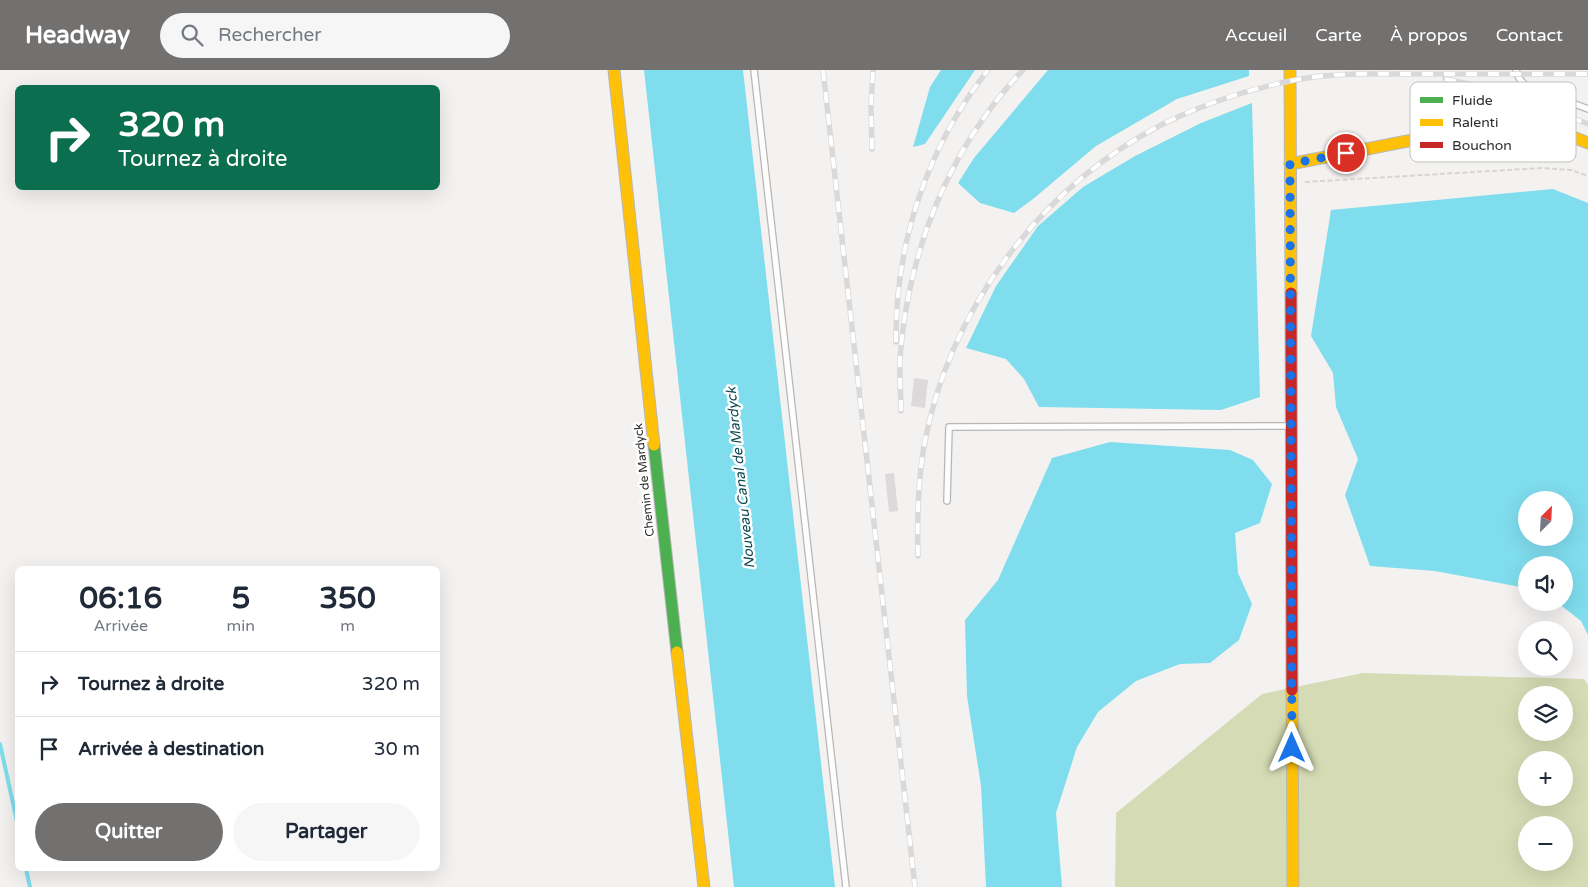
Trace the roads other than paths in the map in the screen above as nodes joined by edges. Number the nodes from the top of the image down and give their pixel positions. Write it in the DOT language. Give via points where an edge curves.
graph roads {
  1 [pos="614,70"];
  2 [pos="754,70"];
  3 [pos="1290,70"];
  4 [pos="1516,70"];
  5 [pos="1522,82"];
  6 [pos="1576,104"];
  7 [pos="1588,109"];
  8 [pos="1576,138"];
  9 [pos="1410,141"];
  10 [pos="1588,143"];
  11 [pos="1290,164"];
  12 [pos="1291,426"];
  13 [pos="946,501"];
  14 [pos="704,887"];
  15 [pos="846,887"];
  16 [pos="1293,887"];
  1 -- 14 [label="street, Chemin de Mardyck"];
  2 -- 15 [label="lane"];
  3 -- 11 [label="street"];
  4 -- 5 [label="lane"];
  6 -- 7 [label="lane"];
  8 -- 10 [label="street"];
  9 -- 11 [label="street"];
  11 -- 12 [label="street"];
  12 -- 13 [label="lane" via="949,427"];
  12 -- 16 [label="street"];
}
